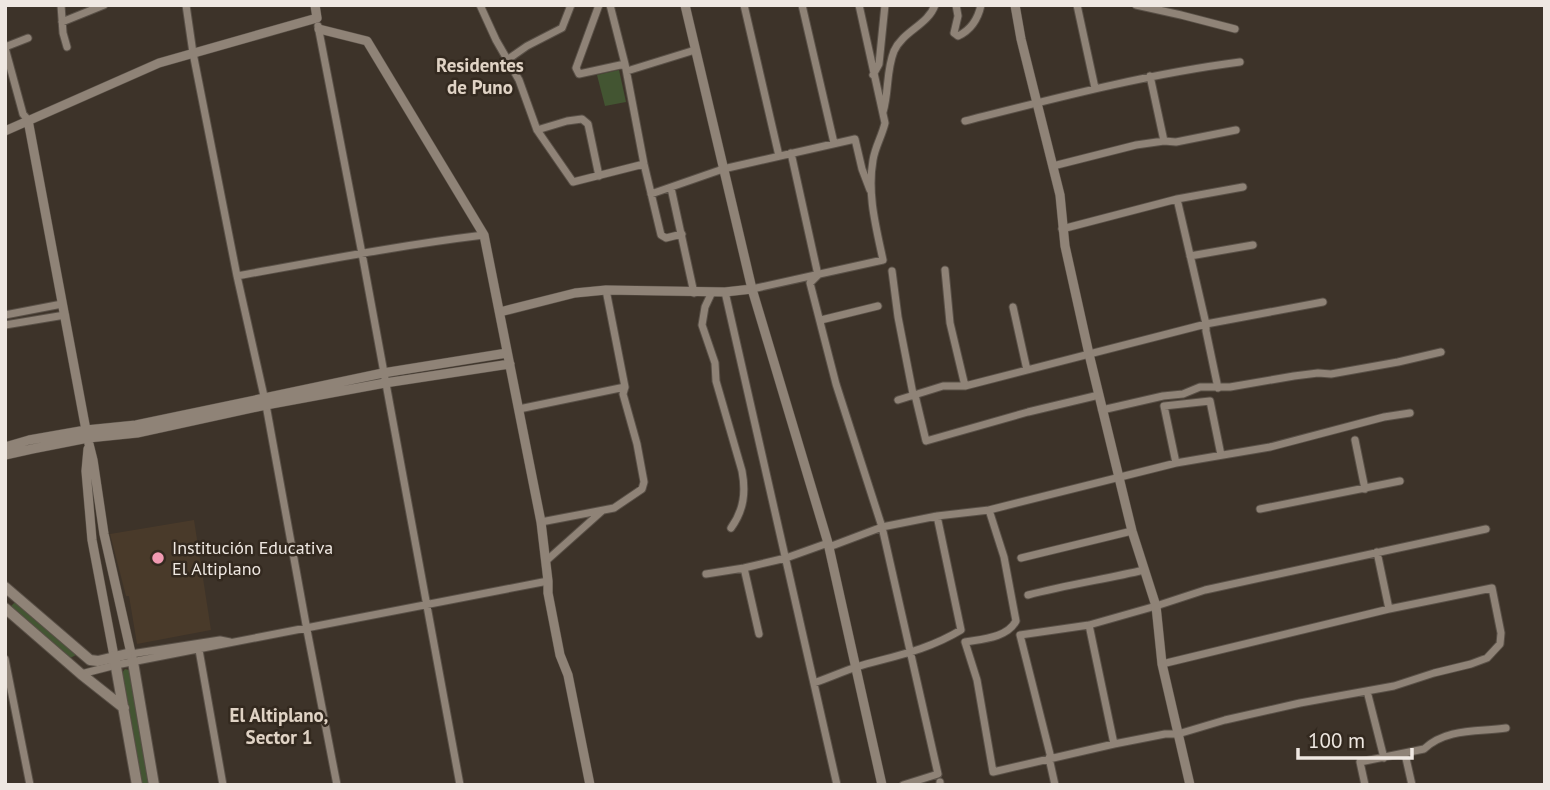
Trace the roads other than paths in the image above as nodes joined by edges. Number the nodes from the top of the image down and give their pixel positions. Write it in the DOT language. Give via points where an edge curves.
graph roads {
  1 [pos="61,5"];
  2 [pos="104,5"];
  3 [pos="186,5"];
  4 [pos="315,5"];
  5 [pos="480,5"];
  6 [pos="571,5"];
  7 [pos="599,5"];
  8 [pos="610,5"];
  9 [pos="685,5"];
  10 [pos="744,5"];
  11 [pos="802,5"];
  12 [pos="859,5"];
  13 [pos="885,5"];
  14 [pos="934,5"];
  15 [pos="956,5"];
  16 [pos="981,5"];
  17 [pos="1016,5"];
  18 [pos="1077,5"];
  19 [pos="1136,5"];
  20 [pos="317,18"];
  21 [pos="62,22"];
  22 [pos="319,29"];
  23 [pos="1234,29"];
  24 [pos="29,38"];
  25 [pos="5,47"];
  26 [pos="67,47"];
  27 [pos="695,50"];
  28 [pos="193,54"];
  29 [pos="507,60"];
  30 [pos="1240,62"];
  31 [pos="626,67"];
  32 [pos="873,75"];
  33 [pos="1150,76"];
  34 [pos="1095,88"];
  35 [pos="1037,102"];
  36 [pos="883,113"];
  37 [pos="28,120"];
  38 [pos="965,121"];
  39 [pos="537,130"];
  40 [pos="1236,130"];
  41 [pos="5,131"];
  42 [pos="1164,141"];
  43 [pos="834,143"];
  44 [pos="791,153"];
  45 [pos="779,156"];
  46 [pos="644,164"];
  47 [pos="1053,166"];
  48 [pos="723,169"];
  49 [pos="599,176"];
  50 [pos="1242,187"];
  51 [pos="671,188"];
  52 [pos="871,193"];
  53 [pos="651,194"];
  54 [pos="1177,199"];
  55 [pos="1062,229"];
  56 [pos="682,234"];
  57 [pos="484,235"];
  58 [pos="1253,245"];
  59 [pos="362,253"];
  60 [pos="1190,256"];
  61 [pos="945,270"];
  62 [pos="892,271"];
  63 [pos="818,275"];
  64 [pos="237,276"];
  65 [pos="752,289"];
  66 [pos="606,290"];
  67 [pos="712,292"];
  68 [pos="725,292"];
  69 [pos="694,293"];
  70 [pos="1323,302"];
  71 [pos="62,304"];
  72 [pos="878,306"];
  73 [pos="1013,307"];
  74 [pos="500,312"];
  75 [pos="5,315"];
  76 [pos="65,315"];
  77 [pos="821,320"];
  78 [pos="1206,324"];
  79 [pos="5,326"];
  80 [pos="1441,352"];
  81 [pos="508,353"];
  82 [pos="1089,354"];
  83 [pos="510,364"];
  84 [pos="1027,370"];
  85 [pos="384,378"];
  86 [pos="965,386"];
  87 [pos="625,387"];
  88 [pos="1218,388"];
  89 [pos="914,395"];
  90 [pos="1099,395"];
  91 [pos="898,400"];
  92 [pos="265,401"];
  93 [pos="519,410"];
  94 [pos="1102,410"];
  95 [pos="1410,413"];
  96 [pos="88,437"];
  97 [pos="1355,440"];
  98 [pos="5,447"];
  99 [pos="5,455"];
  100 [pos="1221,455"];
  101 [pos="1176,463"];
  102 [pos="1119,478"];
  103 [pos="1400,481"];
  104 [pos="1365,489"];
  105 [pos="1260,509"];
  106 [pos="602,510"];
  107 [pos="989,510"];
  108 [pos="937,516"];
  109 [pos="541,522"];
  110 [pos="882,527"];
  111 [pos="731,528"];
  112 [pos="1486,529"];
  113 [pos="1132,531"];
  114 [pos="828,545"];
  115 [pos="1377,552"];
  116 [pos="786,558"];
  117 [pos="1021,558"];
  118 [pos="546,561"];
  119 [pos="744,568"];
  120 [pos="1144,570"];
  121 [pos="706,573"];
  122 [pos="548,581"];
  123 [pos="5,587"];
  124 [pos="1028,595"];
  125 [pos="15,596"];
  126 [pos="426,606"];
  127 [pos="1156,606"];
  128 [pos="5,607"];
  129 [pos="1389,608"];
  130 [pos="1089,625"];
  131 [pos="307,629"];
  132 [pos="759,634"];
  133 [pos="234,643"];
  134 [pos="199,650"];
  135 [pos="912,653"];
  136 [pos="130,657"];
  137 [pos="88,658"];
  138 [pos="5,659"];
  139 [pos="115,661"];
  140 [pos="68,663"];
  141 [pos="1162,664"];
  142 [pos="856,667"];
  143 [pos="81,674"];
  144 [pos="814,683"];
  145 [pos="8,686"];
  146 [pos="1367,691"];
  147 [pos="124,708"];
  148 [pos="1506,728"];
  149 [pos="1178,734"];
  150 [pos="1114,744"];
  151 [pos="1405,754"];
  152 [pos="1050,758"];
  153 [pos="1384,758"];
  154 [pos="30,785"];
  155 [pos="137,785"];
  156 [pos="154,785"];
  157 [pos="223,785"];
  158 [pos="337,785"];
  159 [pos="460,785"];
  160 [pos="590,785"];
  161 [pos="837,785"];
  162 [pos="882,785"];
  163 [pos="903,785"];
  164 [pos="1055,785"];
  165 [pos="1190,785"];
  166 [pos="1365,785"];
  167 [pos="1412,785"];
  1 -- 21 [label="street"];
  2 -- 21 [label="street"];
  3 -- 28 [label="street"];
  4 -- 20 [label="street"];
  5 -- 29 [label="street"];
  6 -- 29 [label="street" via="562,28"];
  7 -- 31 [label="street" via="576,68 579,74"];
  8 -- 31 [label="street"];
  9 -- 27 [label="street"];
  10 -- 45 [label="street"];
  11 -- 43 [label="street"];
  12 -- 32 [label="street"];
  13 -- 32 [label="street" via="879,64"];
  14 -- 36 [label="street" via="931,14 895,50"];
  15 -- 16 [label="street" via="954,33 958,36 972,25"];
  17 -- 35 [label="street"];
  18 -- 34 [label="street"];
  19 -- 23 [label="street"];
  20 -- 22 [label="street"];
  20 -- 28 [label="street"];
  21 -- 26 [label="street"];
  22 -- 57 [label="street" via="367,41"];
  22 -- 59 [label="street"];
  24 -- 25 [label="street"];
  25 -- 37 [label="street"];
  27 -- 31 [label="street"];
  27 -- 48 [label="street"];
  28 -- 37 [label="street" via="159,63"];
  28 -- 64 [label="street"];
  29 -- 39 [label="street"];
  30 -- 33 [label="street"];
  31 -- 46 [label="street"];
  32 -- 36 [label="street"];
  33 -- 34 [label="street"];
  33 -- 42 [label="street"];
  34 -- 35 [label="street"];
  35 -- 38 [label="street"];
  35 -- 47 [label="street"];
  36 -- 52 [label="street"];
  37 -- 41 [label="street"];
  37 -- 71 [label="street"];
  39 -- 49 [label="street" via="573,182"];
  39 -- 49 [label="street" via="582,119 588,124"];
  40 -- 42 [label="street"];
  42 -- 47 [label="street"];
  43 -- 44 [label="street"];
  43 -- 52 [label="street" via="855,139"];
  44 -- 45 [label="street"];
  44 -- 63 [label="street"];
  45 -- 48 [label="street"];
  46 -- 49 [label="street"];
  46 -- 53 [label="street"];
  47 -- 55 [label="street"];
  48 -- 51 [label="street"];
  48 -- 65 [label="street"];
  50 -- 54 [label="street"];
  51 -- 53 [label="street"];
  51 -- 56 [label="street"];
  52 -- 63 [label="street" via="883,260"];
  53 -- 56 [label="street" via="661,235"];
  54 -- 55 [label="street"];
  54 -- 60 [label="street"];
  55 -- 82 [label="street"];
  56 -- 69 [label="street"];
  57 -- 59 [label="street"];
  57 -- 74 [label="street"];
  58 -- 60 [label="street"];
  59 -- 64 [label="street"];
  59 -- 85 [label="street"];
  60 -- 78 [label="street"];
  61 -- 86 [label="street" via="950,323"];
  62 -- 89 [label="street"];
  63 -- 65 [label="street"];
  63 -- 77 [label="street" via="810,283"];
  64 -- 92 [label="street"];
  65 -- 68 [label="street"];
  65 -- 114 [label="street"];
  66 -- 69 [label="street"];
  66 -- 74 [label="street"];
  66 -- 87 [label="street"];
  67 -- 68 [label="street"];
  67 -- 69 [label="street"];
  67 -- 111 [label="street" via="702,325 744,485 741,512"];
  68 -- 116 [label="street"];
  70 -- 78 [label="street"];
  71 -- 75 [label="street"];
  71 -- 76 [label="street"];
  72 -- 77 [label="street"];
  73 -- 84 [label="street"];
  74 -- 81 [label="street"];
  76 -- 79 [label="street"];
  76 -- 96 [label="street"];
  77 -- 110 [label="street" via="836,384"];
  78 -- 82 [label="street"];
  78 -- 88 [label="street"];
  80 -- 88 [label="street" via="1331,374"];
  81 -- 83 [label="street"];
  81 -- 85 [label="street"];
  82 -- 84 [label="street"];
  82 -- 90 [label="street"];
  83 -- 85 [label="street"];
  83 -- 93 [label="street"];
  84 -- 86 [label="street"];
  85 -- 92 [label="street"];
  85 -- 126 [label="street"];
  86 -- 89 [label="street" via="943,386"];
  87 -- 93 [label="street"];
  87 -- 106 [label="street" via="644,482 630,498"];
  88 -- 94 [label="street" via="1200,387"];
  89 -- 90 [label="street" via="926,441"];
  89 -- 91 [label="street"];
  90 -- 94 [label="street"];
  92 -- 96 [label="street"];
  92 -- 131 [label="street"];
  93 -- 109 [label="street"];
  94 -- 102 [label="street"];
  95 -- 100 [label="street"];
  96 -- 98 [label="street"];
  96 -- 99 [label="street"];
  96 -- 136 [label="street"];
  96 -- 139 [label="street" via="92,540"];
  97 -- 104 [label="street"];
  100 -- 101 [label="street"];
  100 -- 101 [label="street" via="1210,401 1164,406"];
  101 -- 102 [label="street"];
  102 -- 107 [label="street"];
  102 -- 113 [label="street"];
  103 -- 104 [label="street"];
  104 -- 105 [label="street"];
  106 -- 109 [label="street"];
  106 -- 118 [label="street"];
  107 -- 108 [label="street"];
  107 -- 152 [label="street" via="1016,621 1009,631 965,642 993,772"];
  108 -- 110 [label="street"];
  108 -- 135 [label="street" via="961,630"];
  109 -- 118 [label="street"];
  110 -- 114 [label="street"];
  110 -- 135 [label="street"];
  112 -- 115 [label="street"];
  113 -- 117 [label="street"];
  113 -- 120 [label="street"];
  114 -- 116 [label="street"];
  114 -- 142 [label="street"];
  115 -- 127 [label="street" via="1205,590"];
  115 -- 129 [label="street"];
  116 -- 119 [label="street"];
  116 -- 144 [label="street"];
  118 -- 122 [label="street"];
  119 -- 121 [label="street"];
  119 -- 132 [label="street"];
  120 -- 124 [label="street"];
  120 -- 127 [label="street"];
  122 -- 126 [label="street"];
  122 -- 160 [label="street"];
  123 -- 125 [label="main road"];
  125 -- 128 [label="street"];
  125 -- 137 [label="main road"];
  126 -- 131 [label="street"];
  126 -- 159 [label="street"];
  127 -- 130 [label="street"];
  127 -- 141 [label="street"];
  128 -- 140 [label="main road"];
  129 -- 141 [label="street"];
  129 -- 146 [label="street" via="1493,588 1500,644 1487,658 1471,664"];
  130 -- 150 [label="street"];
  130 -- 152 [label="street" via="1020,635"];
  131 -- 133 [label="street"];
  131 -- 158 [label="street"];
  133 -- 134 [label="street"];
  133 -- 136 [label="street" via="220,640"];
  134 -- 136 [label="street"];
  134 -- 157 [label="street"];
  135 -- 142 [label="street"];
  135 -- 163 [label="street" via="938,774"];
  136 -- 139 [label="main road"];
  136 -- 156 [label="main road"];
  137 -- 139 [label="main road"];
  137 -- 140 [label="street"];
  138 -- 145 [label="street"];
  139 -- 143 [label="street"];
  139 -- 147 [label="main road"];
  140 -- 143 [label="main road"];
  141 -- 149 [label="street"];
  142 -- 144 [label="street"];
  142 -- 162 [label="street"];
  143 -- 147 [label="main road"];
  144 -- 161 [label="street"];
  145 -- 154 [label="street"];
  146 -- 149 [label="street"];
  146 -- 153 [label="street"];
  147 -- 155 [label="main road"];
  148 -- 151 [label="street" via="1450,735 1424,750"];
  149 -- 150 [label="street"];
  149 -- 165 [label="street"];
  150 -- 152 [label="street"];
  151 -- 153 [label="street"];
  151 -- 167 [label="street"];
  152 -- 164 [label="street"];
  153 -- 166 [label="street" via="1360,762"];
}
